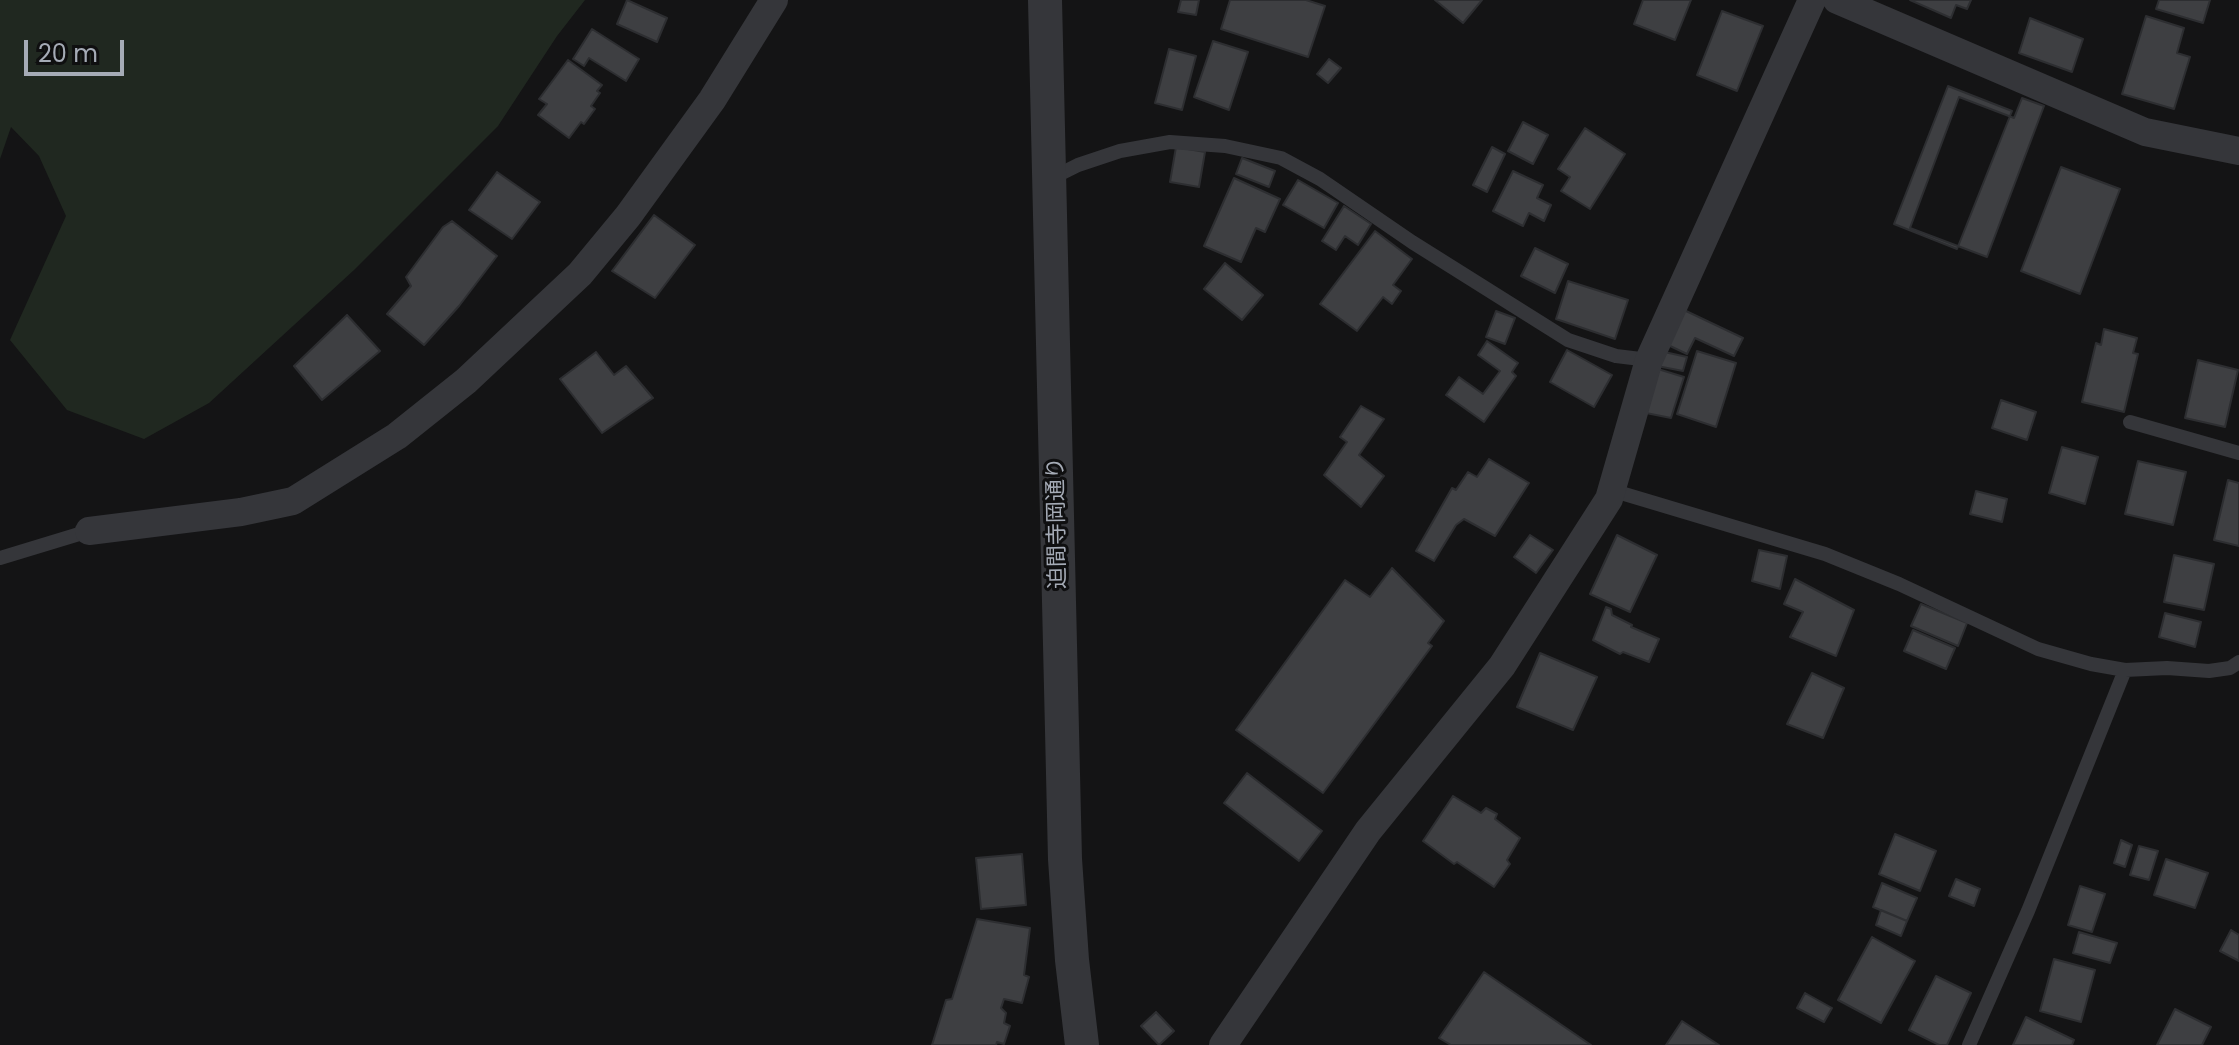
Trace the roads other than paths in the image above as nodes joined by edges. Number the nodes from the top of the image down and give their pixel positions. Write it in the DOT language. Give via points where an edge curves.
graph roads {
  1 [pos="774,0"];
  2 [pos="1045,0"];
  3 [pos="1812,0"];
  4 [pos="1837,0"];
  5 [pos="2239,151"];
  6 [pos="1050,179"];
  7 [pos="1649,360"];
  8 [pos="2130,422"];
  9 [pos="2239,453"];
  10 [pos="1611,490"];
  11 [pos="89,531"];
  12 [pos="0,558"];
  13 [pos="2239,662"];
  14 [pos="2125,670"];
  15 [pos="1082,1045"];
  16 [pos="1223,1045"];
  17 [pos="1969,1045"];
  1 -- 11 [label="street" via="712,100 580,274 466,381 397,436 293,501"];
  2 -- 6 [label="street, 迫間寺岡通り"];
  3 -- 7 [label="street"];
  4 -- 5 [label="street" via="2145,132"];
  6 -- 7 [label="lane" via="1120,151 1170,142 1281,158 1568,340 1616,356"];
  6 -- 15 [label="street, 迫間寺岡通り" via="1065,859"];
  7 -- 10 [label="street"];
  8 -- 9 [label="lane"];
  10 -- 14 [label="lane" via="1825,554 2038,649"];
  10 -- 16 [label="street" via="1502,666 1368,831"];
  11 -- 12 [label="lane"];
  13 -- 14 [label="lane" via="2209,671"];
  14 -- 17 [label="lane"];
}
